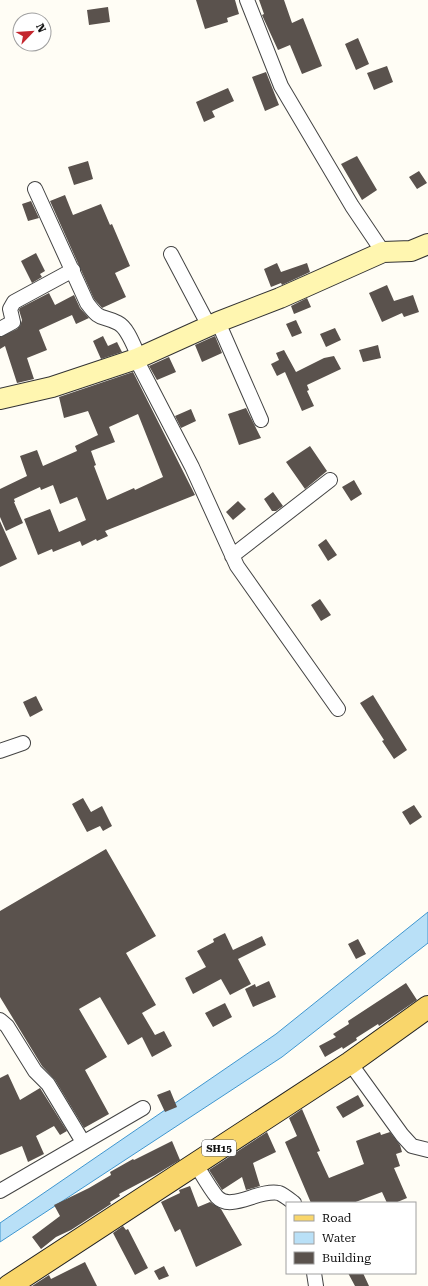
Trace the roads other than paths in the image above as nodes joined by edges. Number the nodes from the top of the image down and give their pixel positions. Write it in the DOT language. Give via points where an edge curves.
graph roads {
  1 [pos="247,0"];
  2 [pos="35,189"];
  3 [pos="428,244"];
  4 [pos="383,252"];
  5 [pos="171,254"];
  6 [pos="73,270"];
  7 [pos="214,324"];
  8 [pos="0,330"];
  9 [pos="137,358"];
  10 [pos="1,396"];
  11 [pos="261,420"];
  12 [pos="330,480"];
  13 [pos="232,556"];
  14 [pos="338,709"];
  15 [pos="23,743"];
  16 [pos="0,751"];
  17 [pos="428,1007"];
  18 [pos="0,1020"];
  19 [pos="350,1063"];
  20 [pos="143,1108"];
  21 [pos="83,1142"];
  22 [pos="428,1150"];
  23 [pos="195,1163"];
  24 [pos="0,1191"];
  25 [pos="292,1202"];
  26 [pos="314,1274"];
  27 [pos="9,1286"];
  28 [pos="316,1286"];
  1 -- 4 [label="street" via="281,86 352,206"];
  2 -- 6 [label="street"];
  3 -- 4 [label="street" via="411,251"];
  4 -- 7 [label="street"];
  5 -- 7 [label="street"];
  6 -- 8 [label="street" via="14,302 10,309 12,322"];
  6 -- 9 [label="street" via="87,302 96,315 118,323 130,338"];
  7 -- 9 [label="street"];
  7 -- 11 [label="street"];
  9 -- 10 [label="street" via="52,387"];
  9 -- 13 [label="street" via="192,467"];
  12 -- 13 [label="street"];
  13 -- 14 [label="street" via="236,566"];
  15 -- 16 [label="street"];
  17 -- 19 [label="main road, SH15"];
  18 -- 21 [label="street" via="48,1084"];
  19 -- 22 [label="street" via="402,1135 412,1146"];
  19 -- 23 [label="main road, SH15"];
  20 -- 21 [label="street"];
  21 -- 24 [label="street"];
  23 -- 25 [label="street" via="218,1198 225,1202 233,1203 259,1193 279,1193"];
  23 -- 27 [label="main road, SH15"];
  26 -- 28 [label="street"];
}
